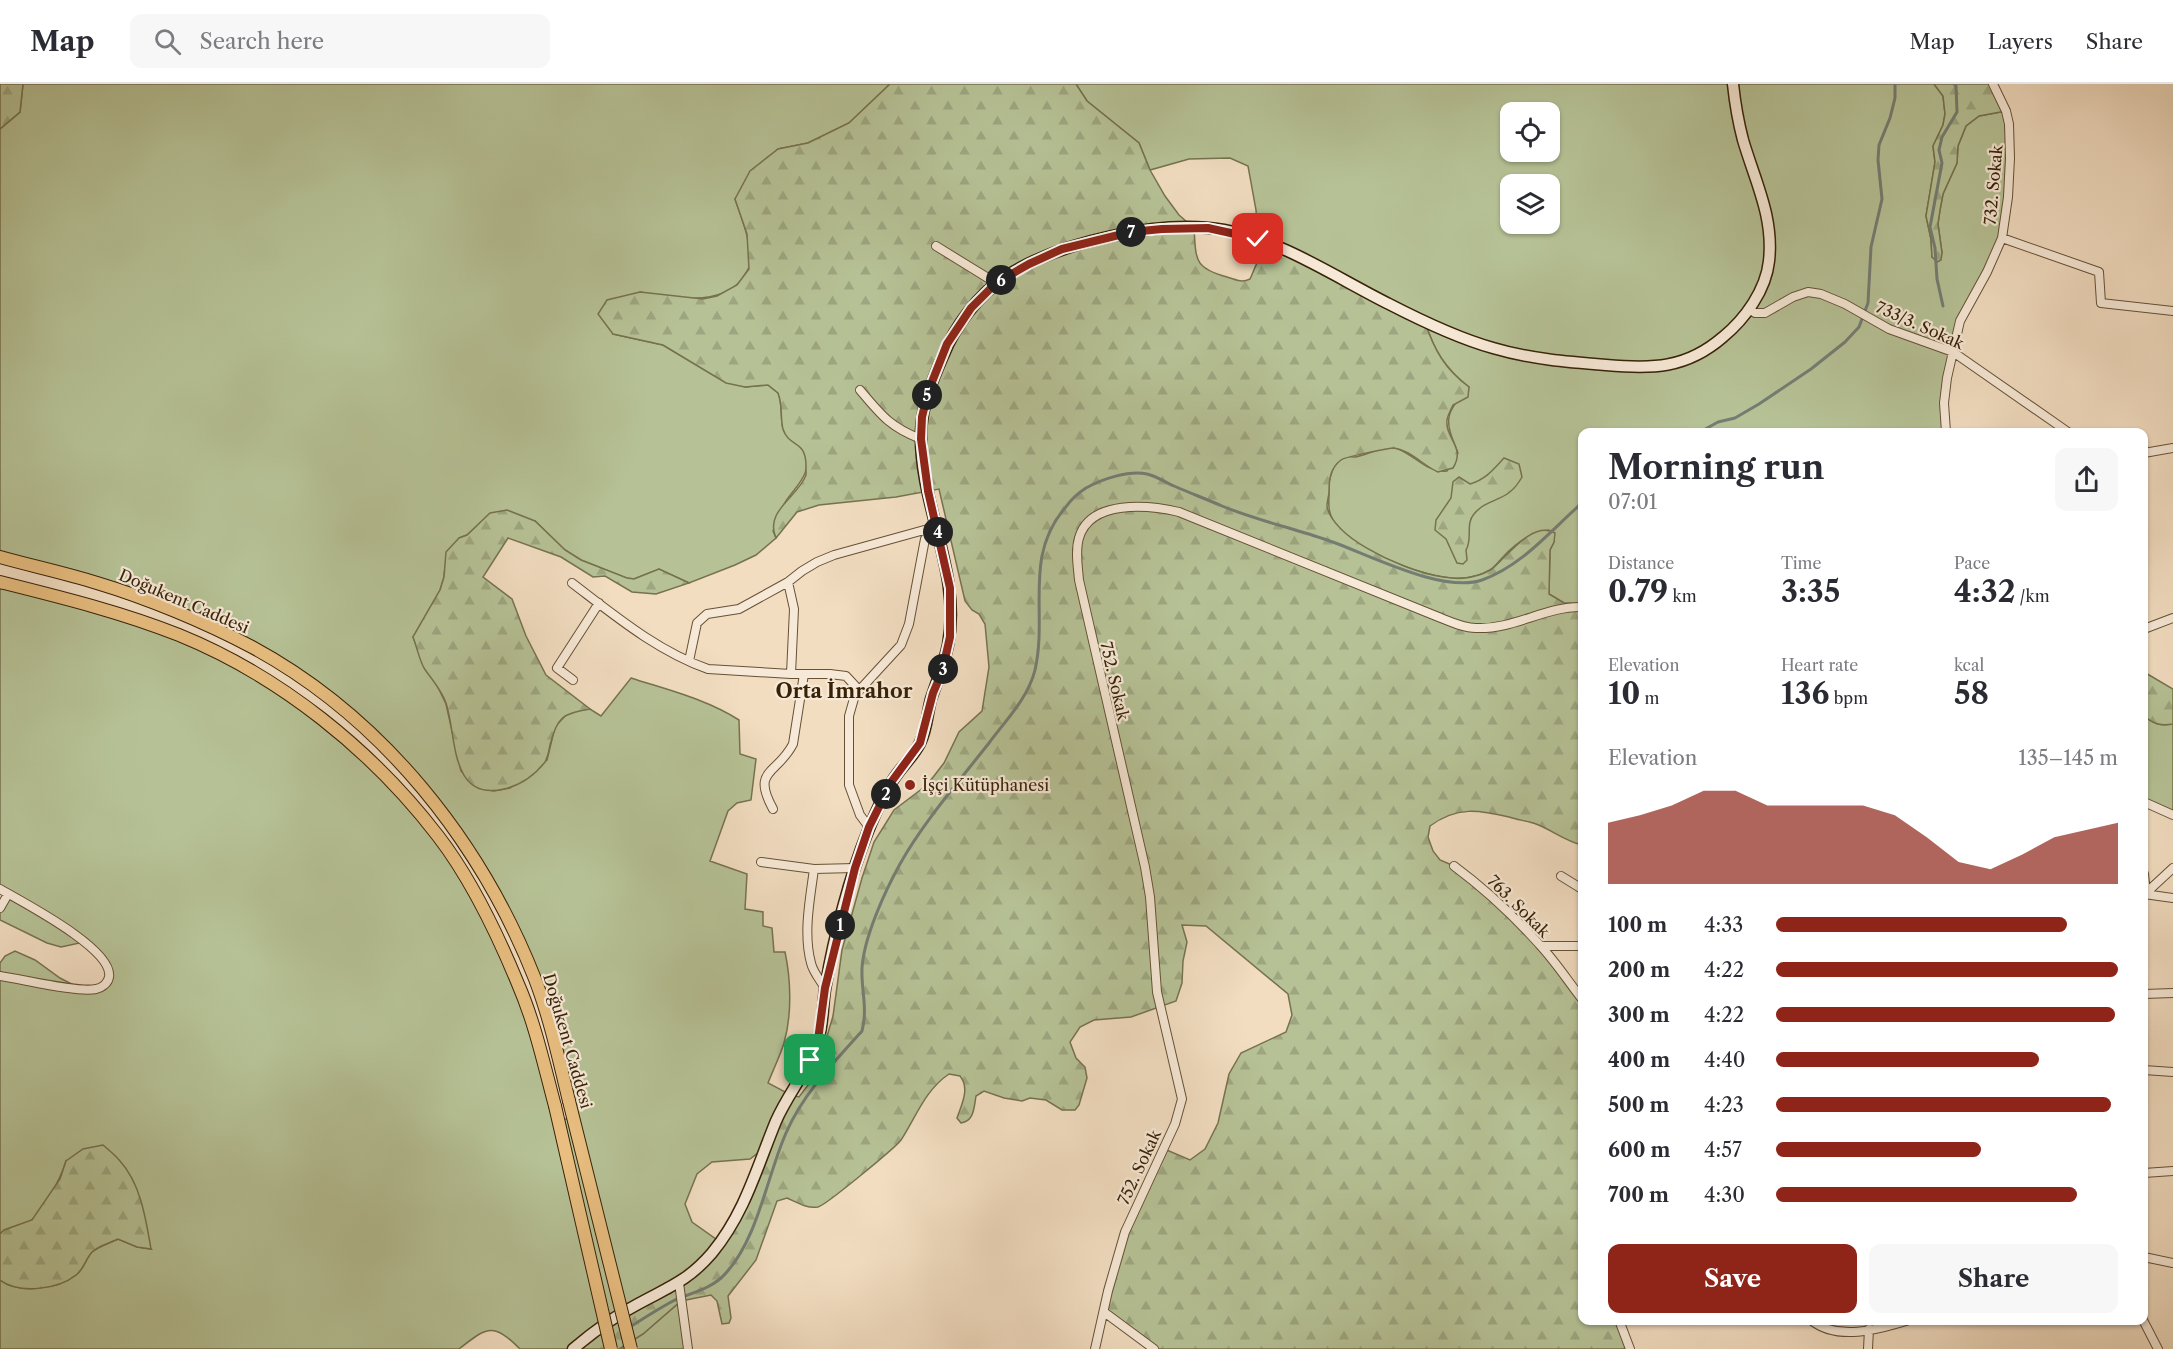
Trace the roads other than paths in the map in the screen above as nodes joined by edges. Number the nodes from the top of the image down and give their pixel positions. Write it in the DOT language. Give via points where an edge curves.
graph roads {
  1 [pos="1733,84"];
  2 [pos="1993,84"];
  3 [pos="2002,238"];
  4 [pos="936,246"];
  5 [pos="996,283"];
  6 [pos="1749,309"];
  7 [pos="2173,311"];
  8 [pos="1953,352"];
  9 [pos="860,390"];
  10 [pos="1946,428"];
  11 [pos="2060,428"];
  12 [pos="921,439"];
  13 [pos="2173,448"];
  14 [pos="2148,452"];
  15 [pos="936,527"];
  16 [pos="0,557"];
  17 [pos="0,582"];
  18 [pos="788,582"];
  19 [pos="572,583"];
  20 [pos="599,603"];
  21 [pos="1578,607"];
  22 [pos="2173,618"];
  23 [pos="2148,627"];
  24 [pos="689,661"];
  25 [pos="791,674"];
  26 [pos="804,674"];
  27 [pos="573,680"];
  28 [pos="859,690"];
  29 [pos="2148,804"];
  30 [pos="773,809"];
  31 [pos="2173,815"];
  32 [pos="869,827"];
  33 [pos="761,862"];
  34 [pos="1454,866"];
  35 [pos="855,868"];
  36 [pos="2173,868"];
  37 [pos="814,869"];
  38 [pos="1561,876"];
  39 [pos="1578,887"];
  40 [pos="0,889"];
  41 [pos="2148,890"];
  42 [pos="8,894"];
  43 [pos="2148,895"];
  44 [pos="2173,898"];
  45 [pos="0,908"];
  46 [pos="1541,946"];
  47 [pos="1578,946"];
  48 [pos="0,976"];
  49 [pos="825,988"];
  50 [pos="2173,993"];
  51 [pos="1578,994"];
  52 [pos="2148,994"];
  53 [pos="2148,1070"];
  54 [pos="2173,1072"];
  55 [pos="2173,1172"];
  56 [pos="2148,1173"];
  57 [pos="2148,1258"];
  58 [pos="2173,1263"];
  59 [pos="679,1283"];
  60 [pos="1104,1312"];
  61 [pos="1621,1325"];
  62 [pos="1817,1325"];
  63 [pos="1883,1325"];
  64 [pos="2146,1325"];
  65 [pos="1869,1329"];
  66 [pos="573,1349"];
  67 [pos="611,1349"];
  68 [pos="631,1349"];
  69 [pos="688,1349"];
  70 [pos="1095,1349"];
  71 [pos="1154,1349"];
  72 [pos="1630,1349"];
  73 [pos="1868,1349"];
  74 [pos="2158,1349"];
  1 -- 6 [label="street" via="1744,144 1765,206 1769,231 1767,272"];
  2 -- 3 [label="street, 732. Sokak" via="2006,111 2010,141"];
  3 -- 7 [label="street" via="2099,272 2101,303"];
  3 -- 8 [label="street, 732. Sokak" via="1960,321"];
  4 -- 5 [label="street"];
  5 -- 6 [label="street" via="1062,249 1092,241 1131,232 1208,228 1258,239 1289,252 1387,304 1464,338 1538,358 1629,367 1672,365 1708,349"];
  5 -- 12 [label="street" via="971,308 947,344 928,392"];
  6 -- 8 [label="street, 733/3. Sokak" via="1765,313 1793,297 1808,292 1821,294 1889,329"];
  8 -- 10 [label="street" via="1944,403"];
  8 -- 11 [label="street, 733/3. Sokak"];
  9 -- 12 [label="street" via="888,422"];
  12 -- 15 [label="street"];
  13 -- 14 [label="street"];
  15 -- 18 [label="street" via="834,555"];
  15 -- 28 [label="street" via="925,539 909,624 900,645"];
  15 -- 32 [label="street" via="950,588 950,637 920,743 892,781"];
  16 -- 68 [label="main road, Doğukent Caddesi, bridge" via="97,583 252,647 310,684 359,723 412,776 453,826 485,875 535,979 552,1030"];
  17 -- 67 [label="main road, Doğukent Caddesi, bridge" via="94,606 179,635 242,666 347,738 398,788 439,837 469,884 519,986 536,1034"];
  18 -- 24 [label="street" via="739,609 700,618"];
  18 -- 25 [label="street" via="794,617"];
  19 -- 20 [label="street"];
  20 -- 24 [label="street" via="667,652"];
  20 -- 27 [label="street" via="557,668"];
  21 -- 60 [label="street, 752. Sokak" via="1473,628 1164,508 1117,508 1098,516 1083,529 1077,555 1079,581 1150,897 1157,992 1182,1100 1175,1124 1125,1232"];
  22 -- 23 [label="street"];
  24 -- 25 [label="street" via="708,669"];
  25 -- 26 [label="street"];
  26 -- 28 [label="street" via="846,676"];
  26 -- 30 [label="street" via="794,744 764,778 765,794"];
  28 -- 32 [label="street" via="849,716 849,785"];
  29 -- 31 [label="street"];
  32 -- 35 [label="street"];
  33 -- 37 [label="street"];
  34 -- 46 [label="street, 763. Sokak" via="1510,913"];
  35 -- 37 [label="street"];
  35 -- 49 [label="street"];
  36 -- 41 [label="street"];
  37 -- 49 [label="street" via="808,941 811,965"];
  38 -- 39 [label="street"];
  40 -- 42 [label="street"];
  42 -- 45 [label="street"];
  42 -- 48 [label="street" via="91,947 103,960 109,980 97,989 81,989"];
  43 -- 44 [label="street"];
  46 -- 47 [label="street"];
  46 -- 51 [label="street, 763. Sokak"];
  49 -- 59 [label="street" via="818,1040 778,1115 740,1211 713,1251"];
  50 -- 52 [label="street"];
  53 -- 54 [label="street"];
  55 -- 56 [label="street"];
  57 -- 58 [label="street"];
  59 -- 66 [label="street" via="634,1306"];
  59 -- 69 [label="street"];
  60 -- 70 [label="street, 752. Sokak"];
  60 -- 71 [label="street"];
  61 -- 72 [label="street"];
  62 -- 65 [label="street" via="1845,1333"];
  63 -- 65 [label="street"];
  64 -- 74 [label="street"];
  65 -- 73 [label="street"];
}
